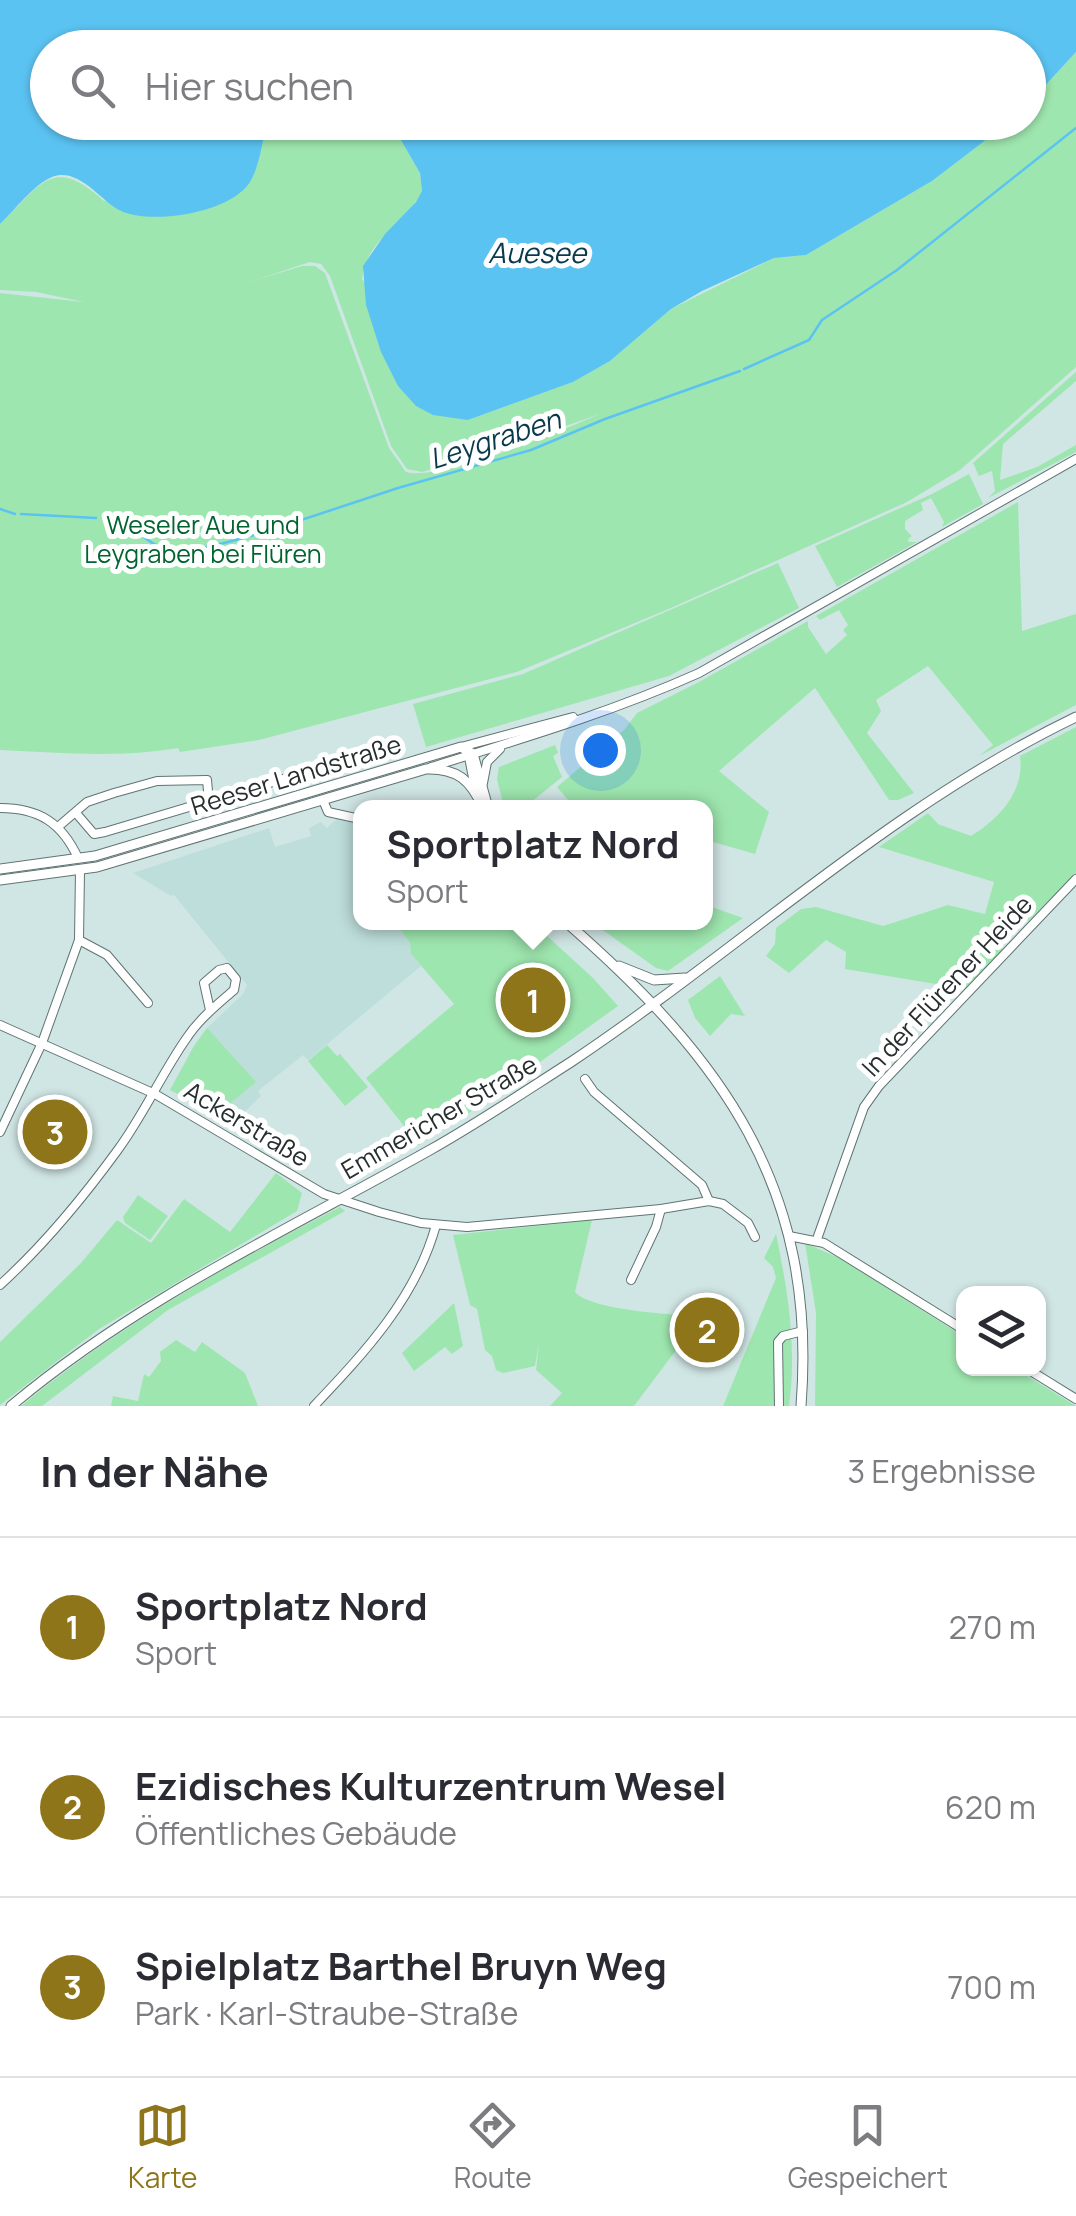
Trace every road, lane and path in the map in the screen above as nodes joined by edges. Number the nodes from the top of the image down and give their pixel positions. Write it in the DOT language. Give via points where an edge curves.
graph roads {
  1 [pos="1076,459"];
  2 [pos="602,710"];
  3 [pos="1076,718"];
  4 [pos="508,743"];
  5 [pos="387,748"];
  6 [pos="468,750"];
  7 [pos="426,768"];
  8 [pos="479,786"];
  9 [pos="323,800"];
  10 [pos="483,800"];
  11 [pos="209,802"];
  12 [pos="0,808"];
  13 [pos="76,813"];
  14 [pos="353,817"];
  15 [pos="59,826"];
  16 [pos="78,858"];
  17 [pos="0,869"];
  18 [pos="80,870"];
  19 [pos="1076,879"];
  20 [pos="0,880"];
  21 [pos="575,930"];
  22 [pos="79,940"];
  23 [pos="612,962"];
  24 [pos="688,978"];
  25 [pos="148,1003"];
  26 [pos="654,1004"];
  27 [pos="210,1010"];
  28 [pos="0,1024"];
  29 [pos="42,1044"];
  30 [pos="585,1079"];
  31 [pos="155,1094"];
  32 [pos="0,1132"];
  33 [pos="339,1199"];
  34 [pos="709,1200"];
  35 [pos="661,1209"];
  36 [pos="436,1225"];
  37 [pos="755,1236"];
  38 [pos="789,1236"];
  39 [pos="817,1239"];
  40 [pos="631,1280"];
  41 [pos="0,1285"];
  42 [pos="956,1325"];
  43 [pos="803,1332"];
  44 [pos="1039,1376"];
  45 [pos="324,1395"];
  46 [pos="1076,1398"];
  47 [pos="12,1406"];
  48 [pos="314,1406"];
  49 [pos="331,1406"];
  50 [pos="780,1406"];
  51 [pos="801,1406"];
  1 -- 2 [label="street, Reeser Landstraße" via="699,672"];
  2 -- 4 [label="street, Reeser Landstraße"];
  2 -- 6 [label="street, Reeser Landstraße"];
  3 -- 24 [label="main road, Emmericher Straße" via="948,788"];
  4 -- 6 [label="street, Reeser Landstraße"];
  4 -- 8 [label="street" via="488,762"];
  5 -- 11 [label="street"];
  6 -- 7 [label="street, Reeser Landstraße"];
  6 -- 8 [label="main road"];
  6 -- 16 [label="main road, Reeser Landstraße"];
  7 -- 8 [label="main road" via="456,772"];
  7 -- 9 [label="main road, Reeser Landstraße"];
  8 -- 10 [label="main road"];
  9 -- 14 [label="street, Reeser Landstraße" via="328,812"];
  9 -- 18 [label="main road, Reeser Landstraße"];
  11 -- 13 [label="street" via="94,834"];
  11 -- 13 [label="street" via="207,780 176,779 104,796"];
  12 -- 15 [label="street" via="32,811"];
  13 -- 15 [label="street"];
  15 -- 16 [label="street"];
  16 -- 17 [label="main road, Reeser Landstraße"];
  16 -- 18 [label="main road"];
  18 -- 20 [label="main road, Reeser Landstraße"];
  18 -- 22 [label="street"];
  19 -- 39 [label="street, In der Flürener Heide" via="879,1086 864,1107"];
  21 -- 23 [label="main road"];
  22 -- 25 [label="street" via="108,954"];
  22 -- 29 [label="street"];
  23 -- 24 [label="main road" via="654,980"];
  23 -- 26 [label="main road"];
  24 -- 26 [label="main road, Emmericher Straße"];
  26 -- 33 [label="main road, Emmericher Straße" via="462,1130"];
  26 -- 38 [label="main road" via="702,1058 745,1124"];
  27 -- 27 [label="street" via="204,983 226,968 236,986"];
  27 -- 31 [label="street"];
  28 -- 29 [label="street, Ackerstraße"];
  29 -- 31 [label="street, Ackerstraße"];
  29 -- 32 [label="street"];
  30 -- 34 [label="street" via="702,1185"];
  31 -- 33 [label="street, Ackerstraße"];
  31 -- 41 [label="street" via="73,1208"];
  33 -- 36 [label="street, Ackerstraße"];
  33 -- 47 [label="main road, Emmericher Straße" via="103,1334"];
  34 -- 35 [label="street, Ackerstraße"];
  34 -- 37 [label="street" via="748,1223"];
  35 -- 36 [label="street, Ackerstraße"];
  35 -- 40 [label="street"];
  36 -- 45 [label="street" via="407,1296"];
  38 -- 39 [label="street"];
  38 -- 43 [label="main road"];
  39 -- 42 [label="street"];
  43 -- 50 [label="street" via="778,1342"];
  43 -- 51 [label="main road"];
  44 -- 46 [label="street"];
  45 -- 48 [label="street"];
  45 -- 49 [label="street"];
}
